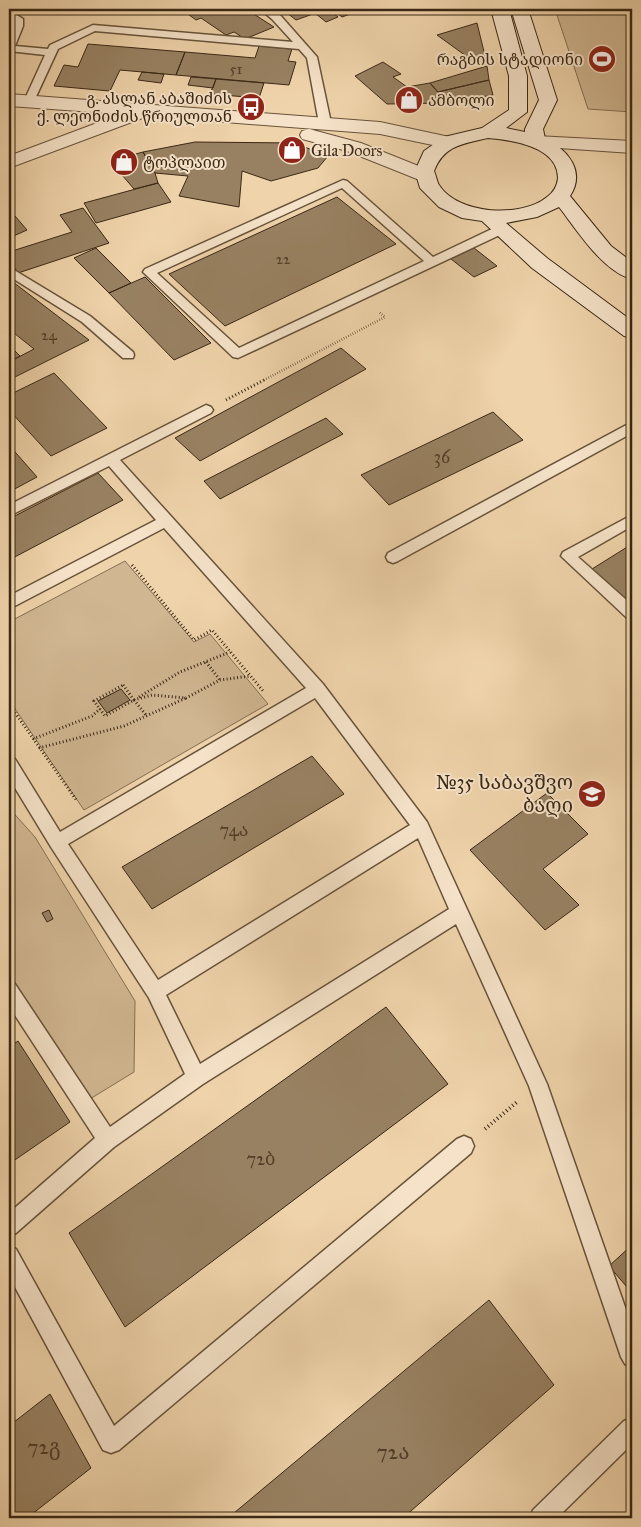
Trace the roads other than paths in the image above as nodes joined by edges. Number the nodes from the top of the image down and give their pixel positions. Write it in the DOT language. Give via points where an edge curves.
graph roads {
  1 [pos="265,9"];
  2 [pos="500,9"];
  3 [pos="520,9"];
  4 [pos="9,13"];
  5 [pos="302,46"];
  6 [pos="9,48"];
  7 [pos="52,53"];
  8 [pos="9,100"];
  9 [pos="29,101"];
  10 [pos="150,110"];
  11 [pos="225,116"];
  12 [pos="325,123"];
  13 [pos="488,132"];
  14 [pos="447,142"];
  15 [pos="536,142"];
  16 [pos="632,147"];
  17 [pos="632,154"];
  18 [pos="9,162"];
  19 [pos="566,169"];
  20 [pos="424,176"];
  21 [pos="560,197"];
  22 [pos="495,224"];
  23 [pos="432,262"];
  24 [pos="9,271"];
  25 [pos="632,272"];
  26 [pos="632,331"];
  27 [pos="128,355"];
  28 [pos="206,410"];
  29 [pos="632,428"];
  30 [pos="111,459"];
  31 [pos="9,511"];
  32 [pos="632,520"];
  33 [pos="166,521"];
  34 [pos="393,558"];
  35 [pos="9,603"];
  36 [pos="632,614"];
  37 [pos="317,689"];
  38 [pos="9,764"];
  39 [pos="421,827"];
  40 [pos="57,842"];
  41 [pos="459,912"];
  42 [pos="9,990"];
  43 [pos="155,992"];
  44 [pos="196,1077"];
  45 [pos="107,1140"];
  46 [pos="464,1146"];
  47 [pos="9,1226"];
  48 [pos="9,1256"];
  49 [pos="632,1357"];
  50 [pos="632,1429"];
  51 [pos="541,1518"];
  1 -- 5 [label="lane"];
  2 -- 13 [label="main road" via="518,76 518,112"];
  3 -- 15 [label="main road" via="548,100 534,129"];
  4 -- 6 [label="lane" via="18,19 18,26"];
  5 -- 7 [label="lane" via="93,28 54,47"];
  5 -- 12 [label="lane" via="312,57"];
  6 -- 7 [label="lane"];
  7 -- 9 [label="lane"];
  8 -- 9 [label="main road"];
  9 -- 10 [label="main road"];
  10 -- 11 [label="main road"];
  10 -- 18 [label="main road"];
  11 -- 12 [label="main road"];
  11 -- 20 [label="main road" via="354,147"];
  12 -- 14 [label="main road" via="380,128"];
  13 -- 14 [label="main road"];
  13 -- 15 [label="main road"];
  14 -- 20 [label="main road" via="434,151 426,163"];
  15 -- 16 [label="main road"];
  15 -- 19 [label="main road" via="550,149"];
  17 -- 19 [label="main road" via="578,156"];
  19 -- 21 [label="main road" via="567,184"];
  20 -- 22 [label="main road" via="430,190 444,203"];
  21 -- 22 [label="main road" via="543,210"];
  21 -- 25 [label="main road" via="604,251"];
  22 -- 23 [label="lane"];
  22 -- 26 [label="main road"];
  23 -- 23 [label="lane" via="238,354 149,272 343,183"];
  24 -- 27 [label="lane" via="86,319"];
  28 -- 30 [label="lane"];
  29 -- 34 [label="lane"];
  30 -- 31 [label="lane"];
  30 -- 33 [label="lane"];
  32 -- 36 [label="lane" via="568,556"];
  33 -- 35 [label="lane"];
  33 -- 37 [label="lane"];
  37 -- 39 [label="lane"];
  37 -- 40 [label="lane"];
  38 -- 40 [label="lane"];
  39 -- 41 [label="lane"];
  39 -- 43 [label="lane"];
  40 -- 43 [label="lane"];
  41 -- 44 [label="lane"];
  41 -- 49 [label="lane" via="538,1084"];
  42 -- 45 [label="lane"];
  43 -- 44 [label="lane"];
  44 -- 45 [label="lane"];
  45 -- 47 [label="lane"];
  46 -- 48 [label="lane" via="110,1442"];
  50 -- 51 [label="lane"];
}
